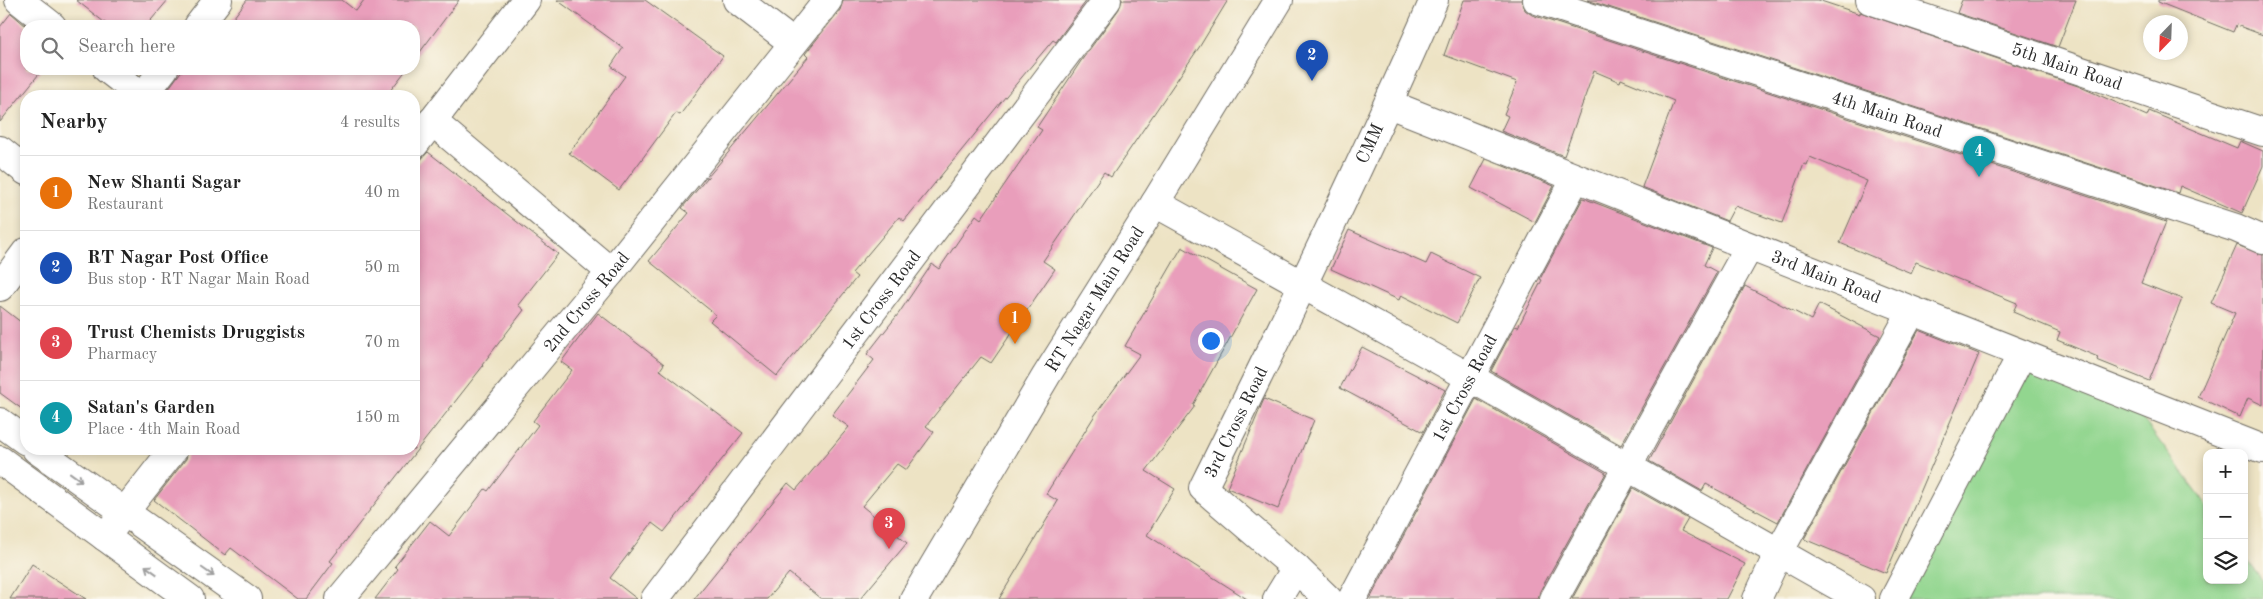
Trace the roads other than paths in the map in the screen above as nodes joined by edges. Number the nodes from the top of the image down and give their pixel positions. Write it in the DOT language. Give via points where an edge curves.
graph roads {
  1 [pos="19,0"];
  2 [pos="218,0"];
  3 [pos="526,0"];
  4 [pos="736,0"];
  5 [pos="828,0"];
  6 [pos="1107,0"];
  7 [pos="1279,0"];
  8 [pos="1434,0"];
  9 [pos="1537,0"];
  10 [pos="1870,0"];
  11 [pos="44,20"];
  12 [pos="203,20"];
  13 [pos="793,43"];
  14 [pos="115,75"];
  15 [pos="159,75"];
  16 [pos="135,90"];
  17 [pos="148,90"];
  18 [pos="1388,104"];
  19 [pos="432,121"];
  20 [pos="2263,132"];
  21 [pos="420,137"];
  22 [pos="0,150"];
  23 [pos="20,166"];
  24 [pos="1576,178"];
  25 [pos="1155,204"];
  26 [pos="2263,240"];
  27 [pos="1749,247"];
  28 [pos="20,260"];
  29 [pos="611,272"];
  30 [pos="1303,287"];
  31 [pos="0,288"];
  32 [pos="1912,311"];
  33 [pos="2022,354"];
  34 [pos="1471,378"];
  35 [pos="0,422"];
  36 [pos="20,437"];
  37 [pos="2263,449"];
  38 [pos="44,455"];
  39 [pos="169,455"];
  40 [pos="0,460"];
  41 [pos="1628,467"];
  42 [pos="124,512"];
  43 [pos="105,537"];
  44 [pos="1779,552"];
  45 [pos="1296,568"];
  46 [pos="190,599"];
  47 [pos="247,599"];
  48 [pos="340,599"];
  49 [pos="655,599"];
  50 [pos="914,599"];
  51 [pos="1277,599"];
  52 [pos="1328,599"];
  53 [pos="1352,599"];
  54 [pos="1554,599"];
  55 [pos="1757,599"];
  56 [pos="1861,599"];
  57 [pos="1894,599"];
  1 -- 11 [label="street"];
  2 -- 12 [label="street"];
  3 -- 19 [label="street"];
  4 -- 13 [label="street"];
  5 -- 13 [label="street, 2nd Cross Road"];
  6 -- 49 [label="street, 1st Cross Road"];
  7 -- 25 [label="street, RT Nagar Main Road"];
  8 -- 18 [label="street, CMM"];
  9 -- 26 [label="street, 4th Main Road" via="2236,228"];
  10 -- 20 [label="street, 5th Main Road"];
  13 -- 29 [label="street, 2nd Cross Road"];
  14 -- 16 [label="street"];
  15 -- 17 [label="street"];
  18 -- 24 [label="street, 3rd Main Road"];
  18 -- 30 [label="street, CMM"];
  19 -- 21 [label="street"];
  19 -- 29 [label="street"];
  22 -- 23 [label="street"];
  24 -- 27 [label="street, 3rd Main Road"];
  24 -- 34 [label="street, 1st Cross Road"];
  25 -- 30 [label="street"];
  25 -- 50 [label="street, RT Nagar Main Road" via="1046,376"];
  27 -- 32 [label="street, 3rd Main Road"];
  27 -- 41 [label="street"];
  28 -- 31 [label="street"];
  29 -- 48 [label="street, 2nd Cross Road"];
  30 -- 34 [label="street"];
  30 -- 45 [label="street, 3rd Cross Road" via="1203,488"];
  32 -- 33 [label="street, 3rd Main Road"];
  32 -- 44 [label="street"];
  33 -- 37 [label="street, 3rd Main Road"];
  33 -- 57 [label="street"];
  34 -- 41 [label="street"];
  34 -- 53 [label="street, 1st Cross Road"];
  35 -- 36 [label="street"];
  38 -- 42 [label="street, one-way"];
  39 -- 42 [label="street"];
  40 -- 43 [label="street"];
  41 -- 44 [label="street"];
  41 -- 54 [label="street"];
  42 -- 43 [label="street"];
  42 -- 47 [label="street, one-way"];
  46 -- 43 [label="street, one-way"];
  44 -- 55 [label="street"];
  44 -- 56 [label="street"];
  45 -- 51 [label="street"];
  45 -- 52 [label="street, 3rd Cross Road"];
}
